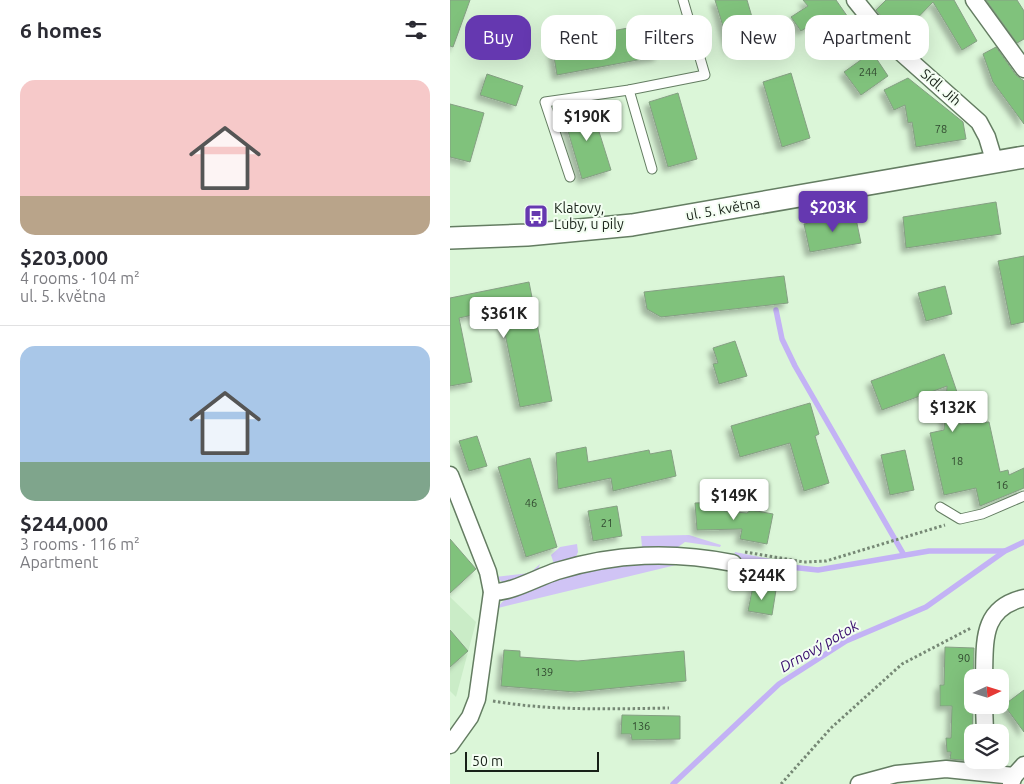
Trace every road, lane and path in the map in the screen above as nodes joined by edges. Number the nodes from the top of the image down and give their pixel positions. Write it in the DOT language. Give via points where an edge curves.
graph roads {
  1 [pos="683,0"];
  2 [pos="855,0"];
  3 [pos="974,0"];
  4 [pos="1024,69"];
  5 [pos="629,90"];
  6 [pos="1024,157"];
  7 [pos="994,160"];
  8 [pos="652,169"];
  9 [pos="570,177"];
  10 [pos="450,238"];
  11 [pos="450,475"];
  12 [pos="1024,496"];
  13 [pos="940,507"];
  14 [pos="954,516"];
  15 [pos="735,556"];
  16 [pos="492,592"];
  17 [pos="1024,598"];
  18 [pos="991,617"];
  19 [pos="984,669"];
  20 [pos="477,698"];
  21 [pos="669,708"];
  22 [pos="450,745"];
  23 [pos="964,768"];
  24 [pos="995,769"];
  25 [pos="1018,776"];
  26 [pos="781,784"];
  27 [pos="858,784"];
  1 -- 5 [label="lane" via="705,75"];
  2 -- 7 [label="street, Sídl. Jih" via="888,41 979,122"];
  3 -- 4 [label="street"];
  5 -- 8 [label="lane"];
  5 -- 9 [label="lane" via="545,102"];
  6 -- 7 [label="street, ul. 5. května"];
  7 -- 10 [label="street, ul. 5. května" via="632,225"];
  11 -- 16 [label="street" via="488,572"];
  12 -- 14 [label="lane" via="972,517 960,519"];
  13 -- 14 [label="lane"];
  14 -- 15 [label="path" via="942,526 826,561"];
  15 -- 16 [label="street" via="625,556 573,566"];
  16 -- 20 [label="street"];
  17 -- 18 [label="street" via="1011,601"];
  18 -- 19 [label="street"];
  18 -- 26 [label="path" via="902,664 831,728"];
  20 -- 21 [label="path" via="538,707 593,710"];
  20 -- 22 [label="street" via="470,716"];
  23 -- 27 [label="street" via="896,774"];
  24 -- 25 [label="street"];
}
